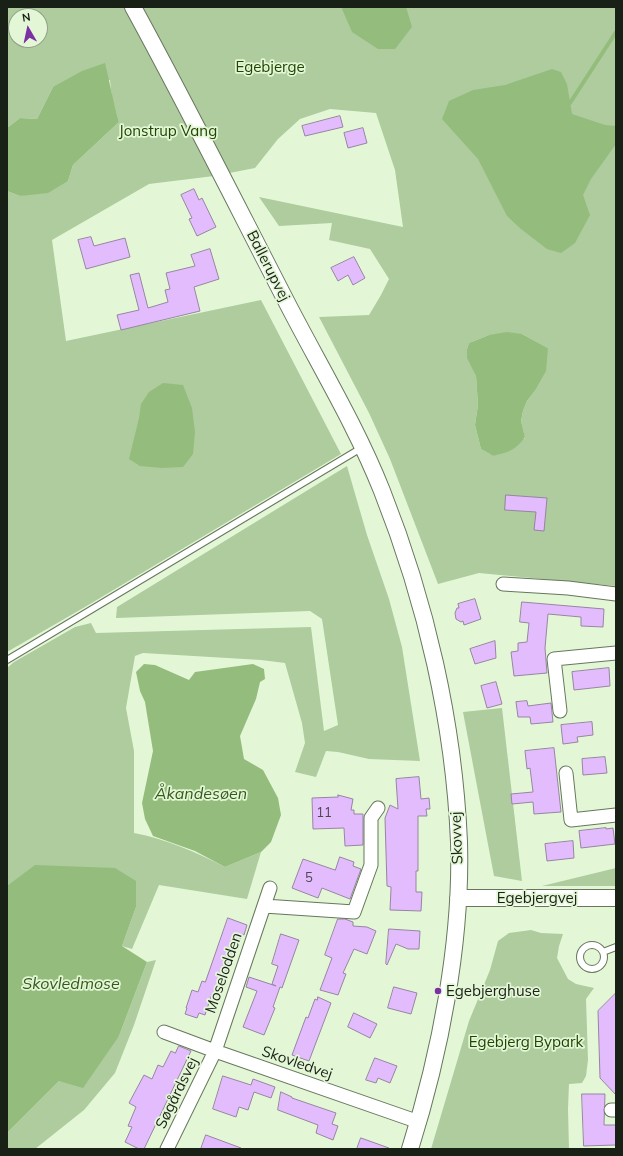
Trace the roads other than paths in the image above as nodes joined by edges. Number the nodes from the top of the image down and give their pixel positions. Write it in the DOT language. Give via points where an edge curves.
graph roads {
  1 [pos="133,7"];
  2 [pos="363,447"];
  3 [pos="396,529"];
  4 [pos="503,584"];
  5 [pos="616,594"];
  6 [pos="616,653"];
  7 [pos="7,660"];
  8 [pos="560,711"];
  9 [pos="566,773"];
  10 [pos="378,808"];
  11 [pos="616,815"];
  12 [pos="270,888"];
  13 [pos="458,898"];
  14 [pos="616,898"];
  15 [pos="264,906"];
  16 [pos="616,947"];
  17 [pos="603,952"];
  18 [pos="164,1032"];
  19 [pos="215,1051"];
  20 [pos="419,1122"];
  21 [pos="167,1149"];
  22 [pos="410,1149"];
  1 -- 2 [label="street, Ballerupvej"];
  2 -- 3 [label="street, Ballerupvej"];
  2 -- 7 [label="lane"];
  3 -- 13 [label="street, Skovvej" via="435,661 450,746 459,843"];
  4 -- 5 [label="street"];
  6 -- 8 [label="street" via="554,659"];
  9 -- 11 [label="street" via="571,820"];
  10 -- 15 [label="street" via="371,818 371,865 354,912"];
  12 -- 15 [label="street, Moselodden"];
  13 -- 14 [label="street, Egebjergvej"];
  13 -- 20 [label="street, Skovvej" via="450,983"];
  15 -- 19 [label="street, Moselodden"];
  16 -- 17 [label="lane"];
  18 -- 19 [label="street, Skovledvej"];
  19 -- 20 [label="street, Skovledvej"];
  19 -- 21 [label="street, Søgårdsvej"];
  20 -- 22 [label="street, Skovvej"];
}
